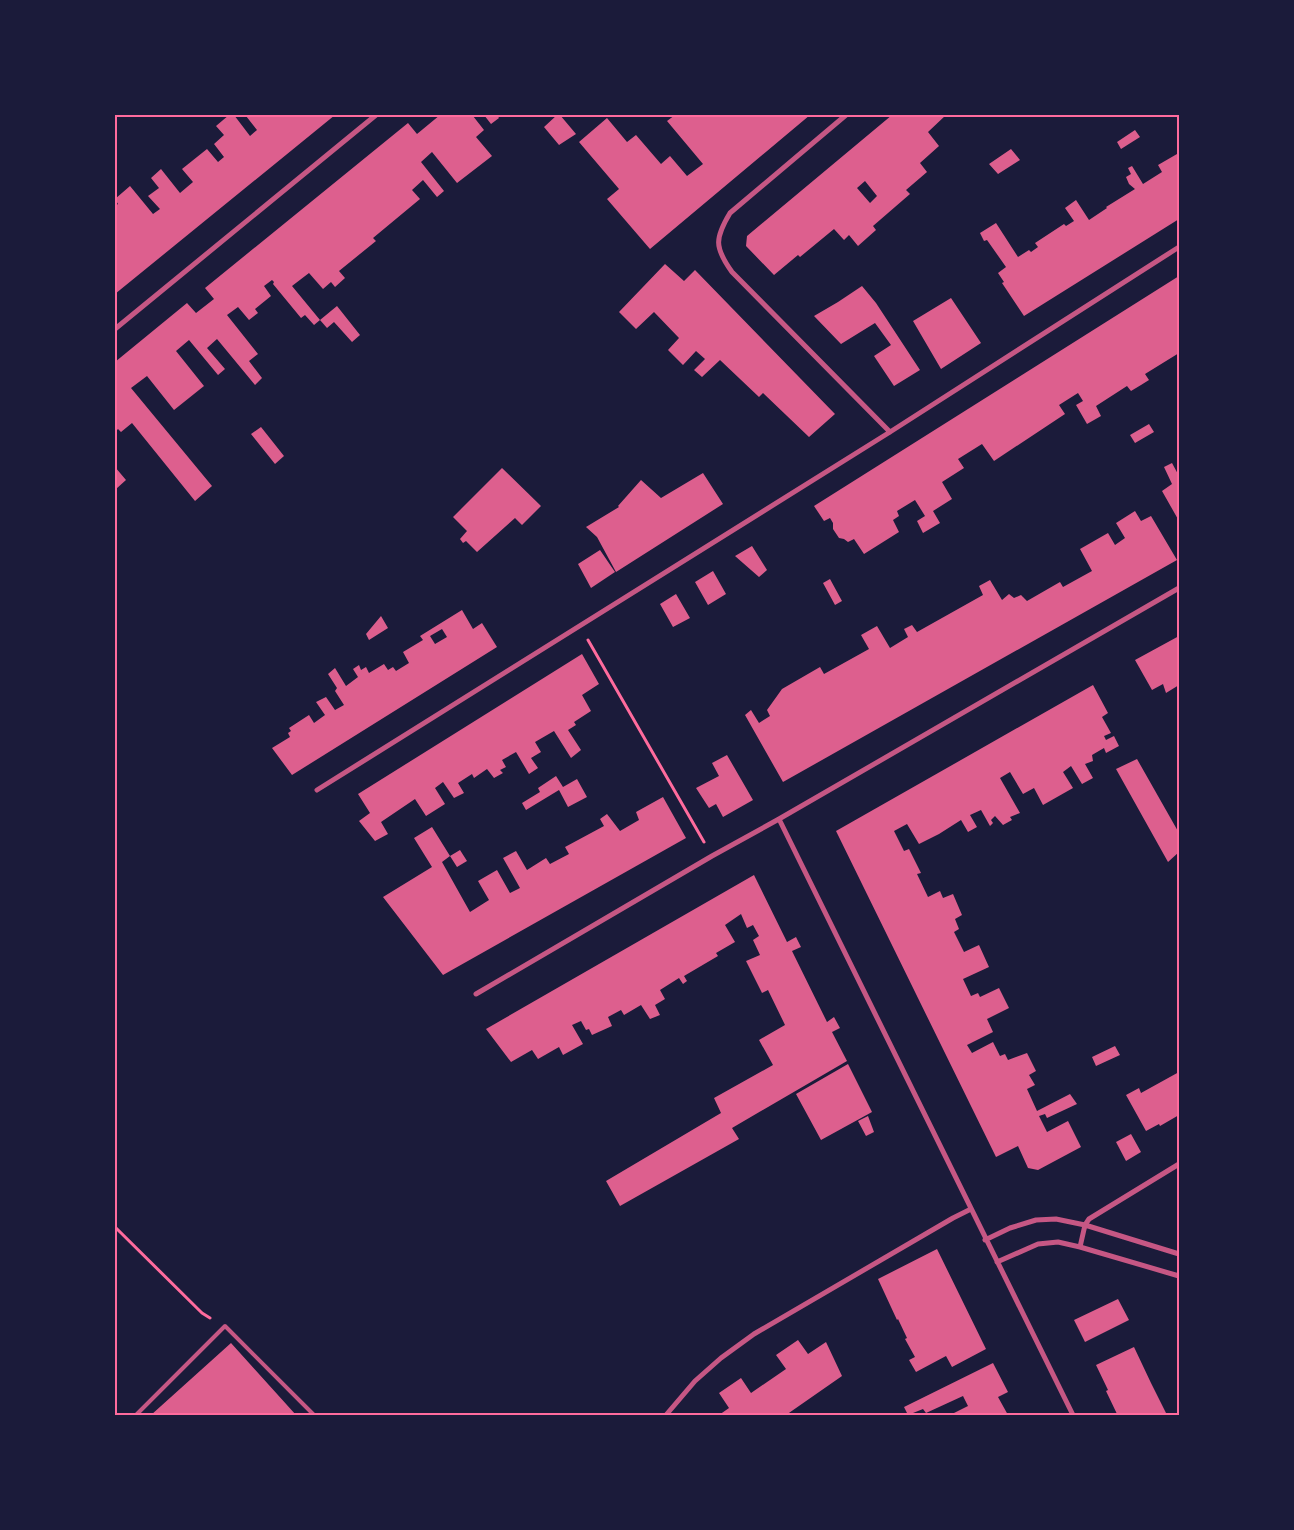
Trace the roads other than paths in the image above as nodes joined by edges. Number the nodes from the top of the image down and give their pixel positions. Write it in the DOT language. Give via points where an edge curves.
graph roads {
  1 [pos="376,115"];
  2 [pos="846,115"];
  3 [pos="1179,247"];
  4 [pos="115,329"];
  5 [pos="890,432"];
  6 [pos="1179,588"];
  7 [pos="317,790"];
  8 [pos="779,819"];
  9 [pos="476,994"];
  10 [pos="1179,1164"];
  11 [pos="971,1209"];
  12 [pos="1085,1225"];
  13 [pos="985,1240"];
  14 [pos="1080,1247"];
  15 [pos="1179,1254"];
  16 [pos="997,1262"];
  17 [pos="1179,1276"];
  18 [pos="136,1415"];
  19 [pos="314,1415"];
  20 [pos="666,1415"];
  21 [pos="1073,1415"];
  1 -- 4 [label="street"];
  2 -- 5 [label="street" via="730,212 720,229 718,244 722,258 732,272"];
  3 -- 5 [label="street"];
  5 -- 7 [label="street"];
  6 -- 8 [label="street"];
  8 -- 9 [label="street"];
  8 -- 11 [label="street"];
  10 -- 12 [label="street" via="1089,1219"];
  11 -- 13 [label="street"];
  11 -- 20 [label="street" via="754,1334 695,1381"];
  12 -- 13 [label="street" via="1056,1219 1036,1220"];
  12 -- 14 [label="street"];
  12 -- 15 [label="street"];
  13 -- 16 [label="street"];
  14 -- 16 [label="street" via="1058,1242 1038,1244"];
  14 -- 17 [label="street"];
  16 -- 21 [label="street"];
  18 -- 19 [label="lane" via="225,1326"];
}
